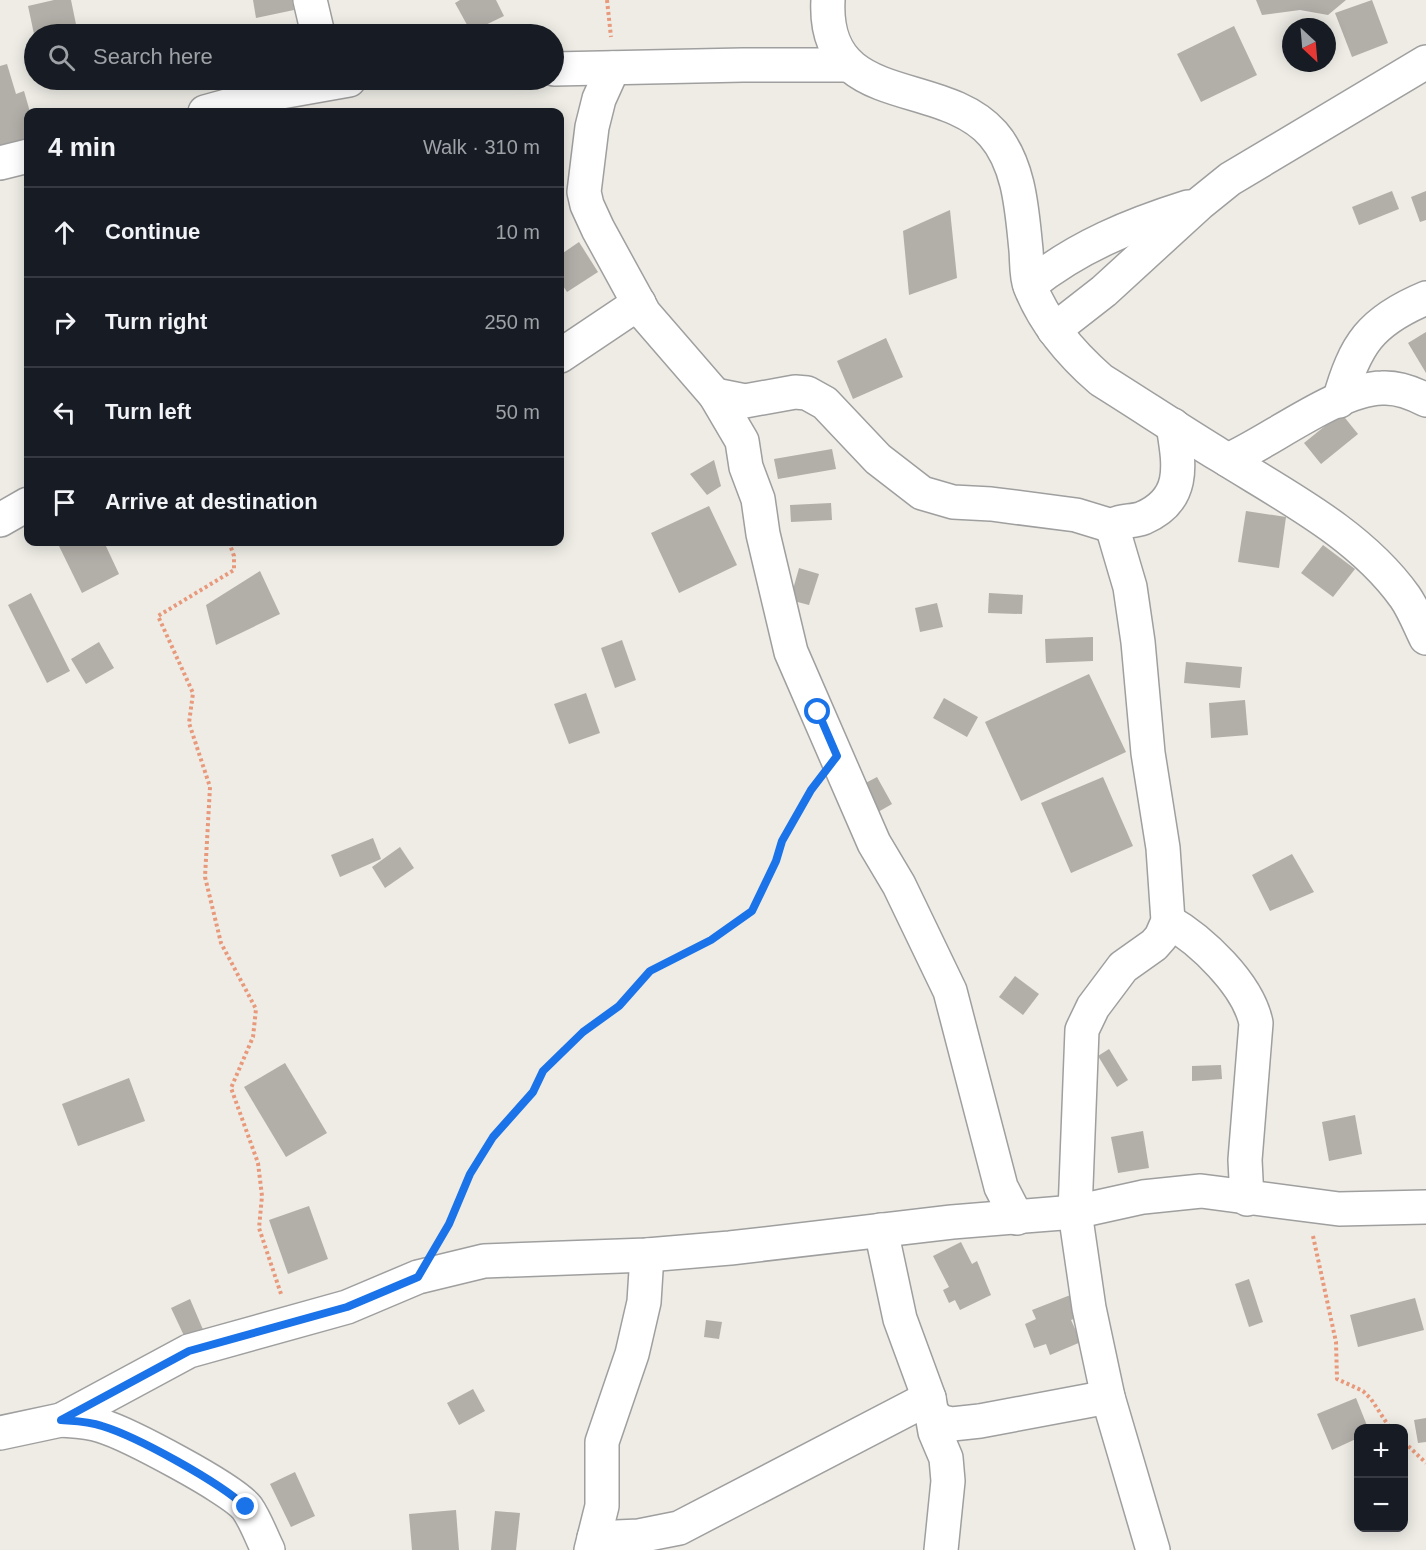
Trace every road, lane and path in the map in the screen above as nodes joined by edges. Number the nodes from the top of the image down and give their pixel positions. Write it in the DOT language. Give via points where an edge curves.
graph roads {
  1 [pos="310,0"];
  2 [pos="828,0"];
  3 [pos="316,24"];
  4 [pos="1426,62"];
  5 [pos="847,65"];
  6 [pos="613,68"];
  7 [pos="564,69"];
  8 [pos="290,90"];
  9 [pos="219,108"];
  10 [pos="24,157"];
  11 [pos="0,163"];
  12 [pos="572,192"];
  13 [pos="1199,204"];
  14 [pos="1030,285"];
  15 [pos="1426,298"];
  16 [pos="639,303"];
  17 [pos="1054,330"];
  18 [pos="564,353"];
  19 [pos="715,396"];
  20 [pos="1426,400"];
  21 [pos="1339,401"];
  22 [pos="1173,425"];
  23 [pos="1228,460"];
  24 [pos="24,506"];
  25 [pos="0,520"];
  26 [pos="1112,526"];
  27 [pos="230,546"];
  28 [pos="1418,605"];
  29 [pos="1426,638"];
  30 [pos="837,756"];
  31 [pos="1168,921"];
  32 [pos="1247,1199"];
  33 [pos="1305,1206"];
  34 [pos="1426,1207"];
  35 [pos="1075,1212"];
  36 [pos="1017,1218"];
  37 [pos="881,1230"];
  38 [pos="647,1256"];
  39 [pos="418,1277"];
  40 [pos="289,1323"];
  41 [pos="1108,1397"];
  42 [pos="931,1407"];
  43 [pos="61,1420"];
  44 [pos="1387,1424"];
  45 [pos="0,1433"];
  46 [pos="1408,1446"];
  47 [pos="1426,1463"];
  48 [pos="592,1544"];
  49 [pos="268,1550"];
  50 [pos="941,1550"];
  51 [pos="1153,1550"];
  1 -- 3 [label="street"];
  2 -- 5 [label="street" via="832,40"];
  4 -- 13 [label="street" via="1230,179"];
  5 -- 6 [label="street"];
  5 -- 14 [label="street" via="875,82 955,110 986,127 995,137 1007,155 1017,186"];
  6 -- 7 [label="street"];
  6 -- 12 [label="street" via="599,99"];
  8 -- 9 [label="street"];
  10 -- 11 [label="street"];
  12 -- 16 [label="street" via="598,229"];
  13 -- 14 [label="street" via="1115,232 1054,266"];
  13 -- 17 [label="street" via="1129,269"];
  14 -- 17 [label="street"];
  15 -- 21 [label="street" via="1402,308 1370,331 1348,373"];
  16 -- 18 [label="street"];
  16 -- 19 [label="street"];
  17 -- 22 [label="street" via="1101,380"];
  19 -- 26 [label="street" via="745,400 807,393 825,404 878,459 922,493 953,502 1076,515"];
  19 -- 30 [label="street" via="742,441 791,652"];
  20 -- 21 [label="street" via="1392,388 1380,388"];
  21 -- 23 [label="street"];
  22 -- 23 [label="street"];
  22 -- 26 [label="street" via="1179,467 1170,496 1156,511"];
  23 -- 28 [label="street" via="1332,527"];
  24 -- 25 [label="street"];
  26 -- 31 [label="street" via="1130,587 1138,642"];
  27 -- 40 [label="path" via="234,570 158,616 193,693 189,723 210,787 205,878 221,944 256,1009 253,1037 231,1088 258,1163 262,1196 259,1228"];
  28 -- 29 [label="street"];
  30 -- 36 [label="street" via="874,843 899,885 950,991 1001,1187"];
  30 -- 39 [label="path" via="811,790 782,841 752,911 711,940 650,971 619,1006 583,1032 543,1071 533,1092 493,1137 470,1174 449,1224"];
  31 -- 32 [label="street" via="1198,941 1254,1010 1245,1160"];
  31 -- 35 [label="street" via="1154,945 1123,967 1093,1007 1082,1030"];
  32 -- 33 [label="street"];
  32 -- 35 [label="street" via="1201,1191 1143,1197"];
  33 -- 34 [label="street"];
  33 -- 44 [label="path" via="1336,1342 1336,1379 1371,1398"];
  35 -- 36 [label="street"];
  35 -- 41 [label="street" via="1089,1308"];
  36 -- 37 [label="street"];
  37 -- 38 [label="street"];
  37 -- 42 [label="street" via="900,1319"];
  38 -- 39 [label="street" via="484,1261"];
  38 -- 48 [label="street" via="644,1302 632,1354 602,1442 602,1506"];
  39 -- 40 [label="street" via="347,1307"];
  40 -- 43 [label="street" via="189,1351"];
  41 -- 42 [label="street" via="952,1424 942,1422"];
  41 -- 51 [label="street"];
  42 -- 48 [label="street" via="887,1418 679,1528"];
  42 -- 50 [label="street" via="935,1432 946,1458 948,1481"];
  43 -- 45 [label="street"];
  43 -- 49 [label="street" via="105,1426 232,1494 246,1507"];
  46 -- 47 [label="path"];
}
